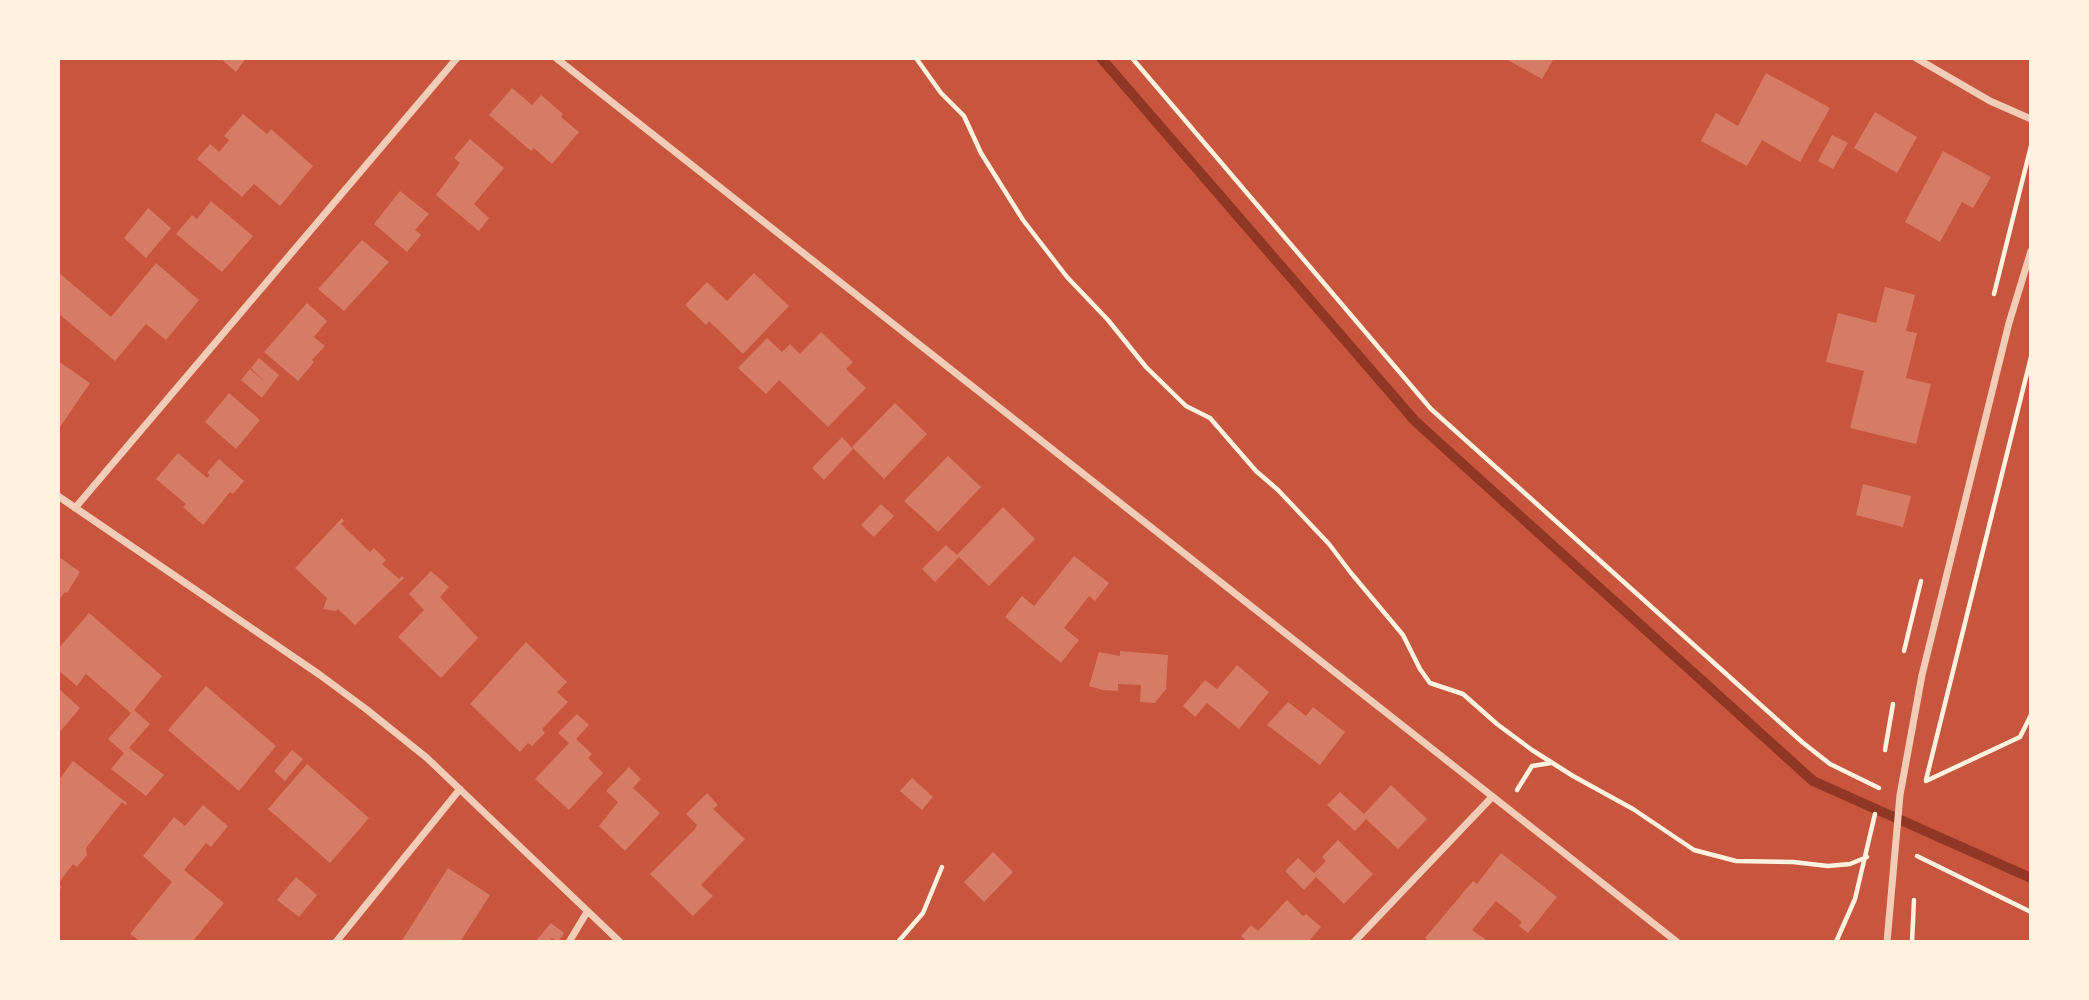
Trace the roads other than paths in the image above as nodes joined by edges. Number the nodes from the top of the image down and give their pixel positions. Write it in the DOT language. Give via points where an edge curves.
graph roads {
  1 [pos="457,58"];
  2 [pos="556,58"];
  3 [pos="1916,58"];
  4 [pos="2031,119"];
  5 [pos="2031,251"];
  6 [pos="58,496"];
  7 [pos="75,508"];
  8 [pos="460,789"];
  9 [pos="1492,797"];
  10 [pos="587,912"];
  11 [pos="336,942"];
  12 [pos="569,942"];
  13 [pos="620,942"];
  14 [pos="1354,942"];
  15 [pos="1677,942"];
  16 [pos="1887,942"];
  1 -- 7 [label="street"];
  2 -- 9 [label="street"];
  3 -- 4 [label="street"];
  5 -- 16 [label="street" via="1933,626 1898,807"];
  6 -- 7 [label="street"];
  7 -- 8 [label="street" via="320,675"];
  8 -- 10 [label="street"];
  8 -- 11 [label="street"];
  9 -- 14 [label="street"];
  9 -- 15 [label="street"];
  10 -- 12 [label="street"];
  10 -- 13 [label="street"];
}
